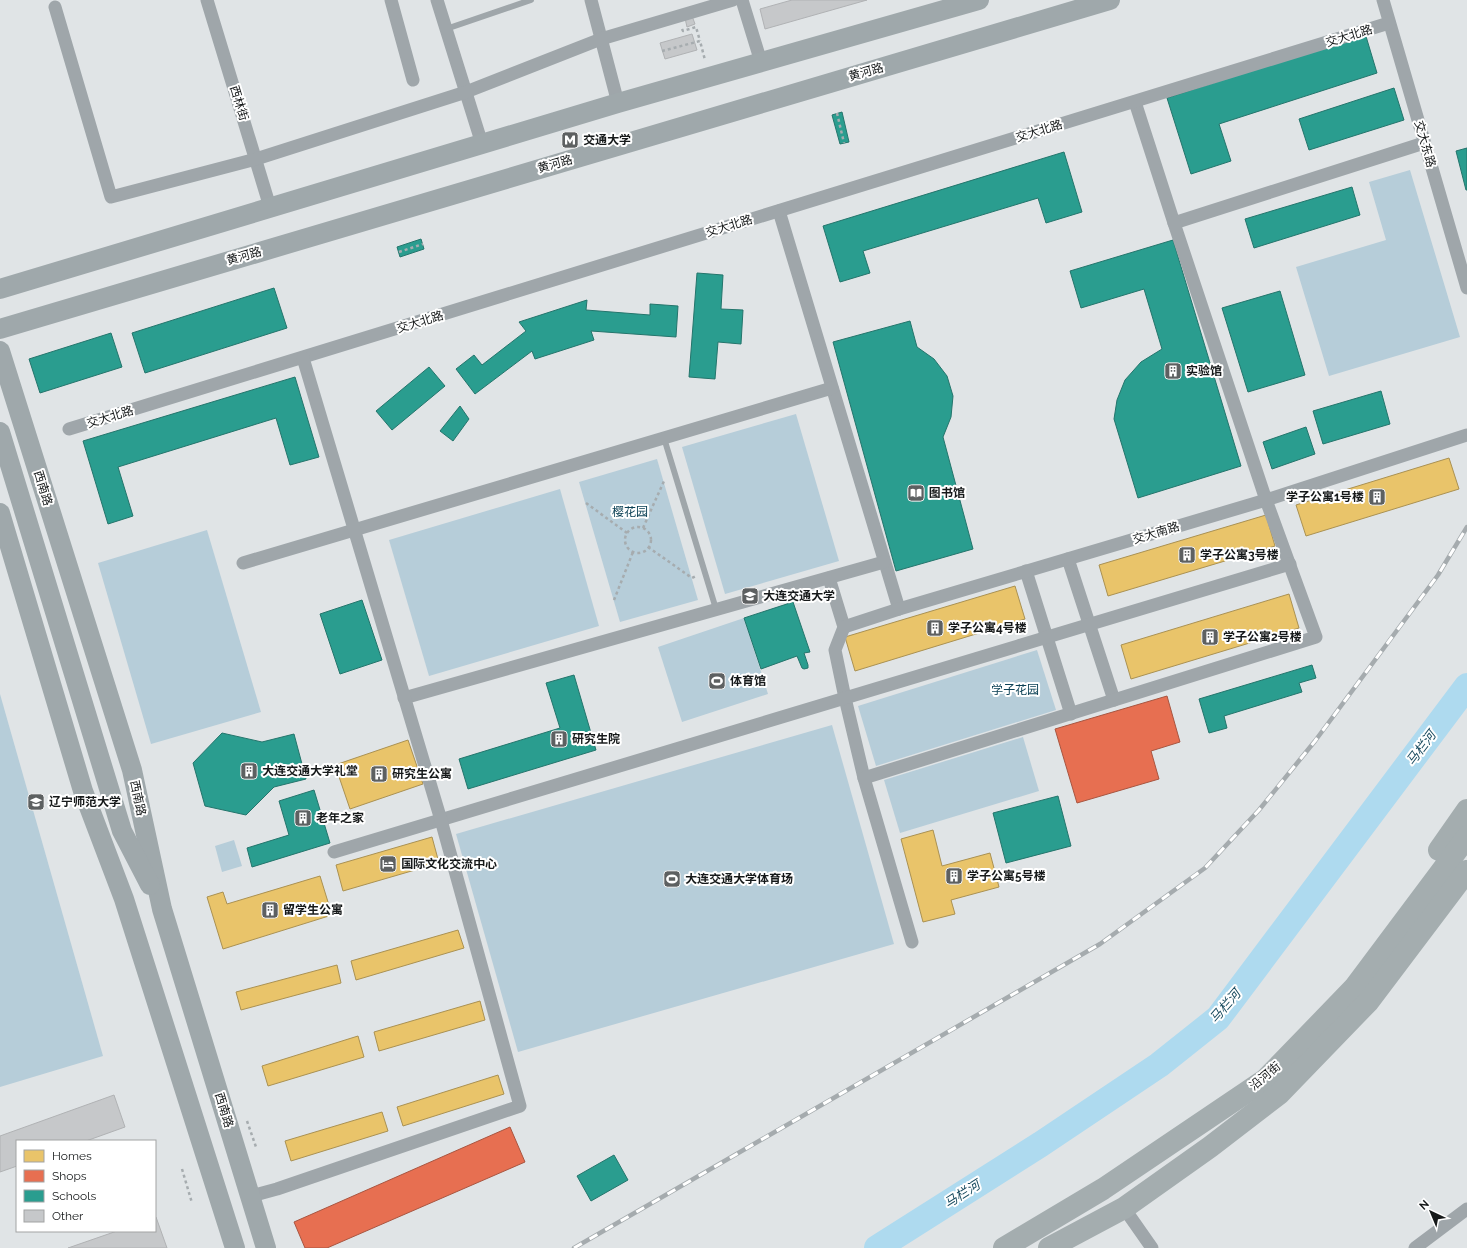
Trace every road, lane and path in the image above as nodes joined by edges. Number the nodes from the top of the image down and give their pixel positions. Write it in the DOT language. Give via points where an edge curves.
graph roads {
  1 [pos="207,0"];
  2 [pos="391,0"];
  3 [pos="437,0"];
  4 [pos="531,0"];
  5 [pos="591,0"];
  6 [pos="733,0"];
  7 [pos="742,0"];
  8 [pos="979,0"];
  9 [pos="1110,0"];
  10 [pos="1383,0"];
  11 [pos="935,6"];
  12 [pos="55,7"];
  13 [pos="1389,23"];
  14 [pos="681,24"];
  15 [pos="446,29"];
  16 [pos="601,39"];
  17 [pos="700,41"];
  18 [pos="694,42"];
  19 [pos="662,51"];
  20 [pos="761,62"];
  21 [pos="413,80"];
  22 [pos="466,92"];
  23 [pos="1135,102"];
  24 [pos="618,103"];
  25 [pos="837,113"];
  26 [pos="844,143"];
  27 [pos="1424,143"];
  28 [pos="482,144"];
  29 [pos="256,158"];
  30 [pos="270,207"];
  31 [pos="779,211"];
  32 [pos="1174,223"];
  33 [pos="423,244"];
  34 [pos="399,252"];
  35 [pos="1467,288"];
  36 [pos="0,289"];
  37 [pos="0,329"];
  38 [pos="0,351"];
  39 [pos="303,358"];
  40 [pos="832,388"];
  41 [pos="69,429"];
  42 [pos="0,432"];
  43 [pos="1467,435"];
  44 [pos="664,438"];
  45 [pos="664,481"];
  46 [pos="1266,500"];
  47 [pos="586,503"];
  48 [pos="0,513"];
  49 [pos="643,528"];
  50 [pos="354,530"];
  51 [pos="627,533"];
  52 [pos="648,548"];
  53 [pos="633,552"];
  54 [pos="1068,559"];
  55 [pos="884,562"];
  56 [pos="243,563"];
  57 [pos="1290,564"];
  58 [pos="1026,572"];
  59 [pos="692,578"];
  60 [pos="829,578"];
  61 [pos="614,600"];
  62 [pos="716,609"];
  63 [pos="899,609"];
  64 [pos="1090,624"];
  65 [pos="844,627"];
  66 [pos="1048,637"];
  67 [pos="404,698"];
  68 [pos="845,698"];
  69 [pos="1114,700"];
  70 [pos="1071,714"];
  71 [pos="864,778"];
  72 [pos="1467,810"];
  73 [pos="441,820"];
  74 [pos="122,831"];
  75 [pos="1467,837"];
  76 [pos="334,852"];
  77 [pos="1467,871"];
  78 [pos="1467,883"];
  79 [pos="162,909"];
  80 [pos="129,916"];
  81 [pos="912,942"];
  82 [pos="1384,981"];
  83 [pos="1266,1079"];
  84 [pos="245,1118"];
  85 [pos="256,1147"];
  86 [pos="182,1169"];
  87 [pos="251,1196"];
  88 [pos="192,1203"];
  89 [pos="1124,1208"];
  90 [pos="1467,1209"];
  91 [pos="235,1248"];
  92 [pos="266,1248"];
  93 [pos="1004,1248"];
  94 [pos="1049,1248"];
  95 [pos="1152,1248"];
  96 [pos="1415,1248"];
  1 -- 29 [label="street, 西林街"];
  2 -- 21 [label="street"];
  3 -- 15 [label="street"];
  4 -- 15 [label="lane"];
  5 -- 16 [label="street"];
  6 -- 16 [label="street"];
  7 -- 20 [label="street"];
  8 -- 11 [label="main road"];
  9 -- 37 [label="main road, 黄河路"];
  10 -- 13 [label="street, 交大东路"];
  11 -- 20 [label="main road"];
  12 -- 29 [label="street" via="111,197"];
  13 -- 23 [label="street, 交大北路"];
  13 -- 27 [label="street, 交大东路"];
  14 -- 17 [label="path" via="683,31 696,27"];
  15 -- 22 [label="street"];
  16 -- 22 [label="street"];
  16 -- 24 [label="street"];
  18 -- 19 [label="path"];
  20 -- 24 [label="main road"];
  22 -- 28 [label="street"];
  22 -- 29 [label="street"];
  23 -- 31 [label="street, 交大北路"];
  23 -- 32 [label="street"];
  24 -- 28 [label="main road"];
  25 -- 26 [label="path"];
  27 -- 32 [label="street"];
  27 -- 35 [label="street, 交大东路"];
  28 -- 30 [label="main road"];
  29 -- 30 [label="street, 西林街"];
  30 -- 36 [label="main road"];
  31 -- 39 [label="street, 交大北路"];
  31 -- 40 [label="street"];
  32 -- 46 [label="street"];
  33 -- 34 [label="path"];
  38 -- 79 [label="main road, 西南路" via="132,770"];
  39 -- 41 [label="street, 交大北路"];
  39 -- 50 [label="street"];
  40 -- 44 [label="street"];
  40 -- 55 [label="street"];
  42 -- 74 [label="main road, 西南路"];
  43 -- 46 [label="street, 交大南路"];
  44 -- 50 [label="street"];
  44 -- 62 [label="lane"];
  45 -- 49 [label="path"];
  46 -- 54 [label="street, 交大南路"];
  46 -- 57 [label="street"];
  47 -- 51 [label="path"];
  48 -- 80 [label="main road" via="83,791"];
  49 -- 51 [label="path" via="633,528"];
  49 -- 52 [label="path" via="650,536"];
  50 -- 56 [label="street"];
  50 -- 67 [label="street"];
  51 -- 53 [label="path" via="626,542"];
  52 -- 53 [label="path" via="641,552"];
  52 -- 59 [label="path"];
  53 -- 61 [label="path"];
  54 -- 58 [label="street, 交大南路"];
  54 -- 64 [label="street"];
  55 -- 60 [label="street"];
  55 -- 63 [label="street"];
  57 -- 64 [label="street"];
  57 -- 69 [label="street" via="1316,637"];
  58 -- 63 [label="street, 交大南路"];
  58 -- 66 [label="street"];
  60 -- 62 [label="street"];
  60 -- 65 [label="street"];
  62 -- 67 [label="street"];
  63 -- 65 [label="street, 交大南路"];
  64 -- 66 [label="street"];
  64 -- 69 [label="street"];
  65 -- 68 [label="street" via="835,650"];
  66 -- 68 [label="street"];
  66 -- 70 [label="street"];
  67 -- 73 [label="street"];
  68 -- 71 [label="street"];
  68 -- 73 [label="street"];
  69 -- 70 [label="street"];
  70 -- 71 [label="street"];
  71 -- 81 [label="street"];
  72 -- 83 [label="highway" via="1359,959"];
  73 -- 76 [label="street"];
  73 -- 87 [label="street" via="520,1106"];
  74 -- 79 [label="main road"];
  74 -- 80 [label="main road"];
  75 -- 83 [label="highway, 沿河街" via="1354,988"];
  77 -- 82 [label="highway, 沿河街"];
  78 -- 82 [label="highway" via="1431,929"];
  79 -- 87 [label="main road, 西南路"];
  80 -- 91 [label="main road"];
  82 -- 89 [label="highway, 沿河街" via="1369,1001 1279,1094"];
  83 -- 93 [label="highway, 沿河街" via="1102,1189"];
  84 -- 85 [label="path"];
  86 -- 88 [label="path"];
  87 -- 92 [label="main road, 西南路"];
  89 -- 94 [label="highway, 沿河街"];
  89 -- 95 [label="street"];
  90 -- 96 [label="street"];
}
